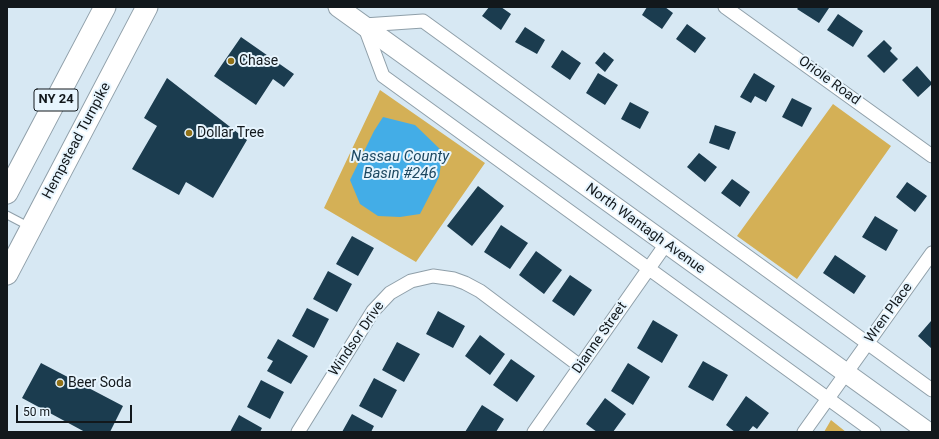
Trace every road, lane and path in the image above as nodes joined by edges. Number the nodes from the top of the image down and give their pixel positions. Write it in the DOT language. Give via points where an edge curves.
graph roads {
  1 [pos="105,7"];
  2 [pos="147,7"];
  3 [pos="338,7"];
  4 [pos="725,7"];
  5 [pos="364,25"];
  6 [pos="932,156"];
  7 [pos="7,193"];
  8 [pos="7,215"];
  9 [pos="32,227"];
  10 [pos="666,244"];
  11 [pos="932,253"];
  12 [pos="649,269"];
  13 [pos="7,274"];
  14 [pos="867,343"];
  15 [pos="580,366"];
  16 [pos="846,373"];
  17 [pos="932,390"];
  18 [pos="828,398"];
  19 [pos="298,432"];
  20 [pos="534,432"];
  21 [pos="804,432"];
  22 [pos="874,432"];
  23 [pos="928,432"];
  1 -- 7 [label="main road, NY 24"];
  2 -- 9 [label="main road, Hempstead Turnpike / NY 24"];
  3 -- 5 [label="main road, North Wantagh Avenue"];
  4 -- 6 [label="street, Oriole Road"];
  5 -- 10 [label="main road, North Wantagh Avenue"];
  5 -- 12 [label="street" via="383,76"];
  5 -- 14 [label="street" via="423,21"];
  8 -- 9 [label="lane"];
  9 -- 13 [label="main road, Hempstead Turnpike / NY 24"];
  10 -- 12 [label="street, Dianne Street"];
  10 -- 16 [label="main road, North Wantagh Avenue"];
  11 -- 14 [label="street, Wren Place"];
  12 -- 15 [label="street, Dianne Street"];
  12 -- 18 [label="street"];
  14 -- 16 [label="street, Wren Place"];
  14 -- 17 [label="street"];
  15 -- 19 [label="street, Windsor Drive" via="480,292 454,279 432,276 411,281 390,293 373,311"];
  15 -- 20 [label="street, Dianne Street"];
  16 -- 18 [label="street, Wren Place"];
  16 -- 23 [label="main road, North Wantagh Avenue"];
  18 -- 21 [label="street, Wren Place"];
  18 -- 22 [label="street"];
}
